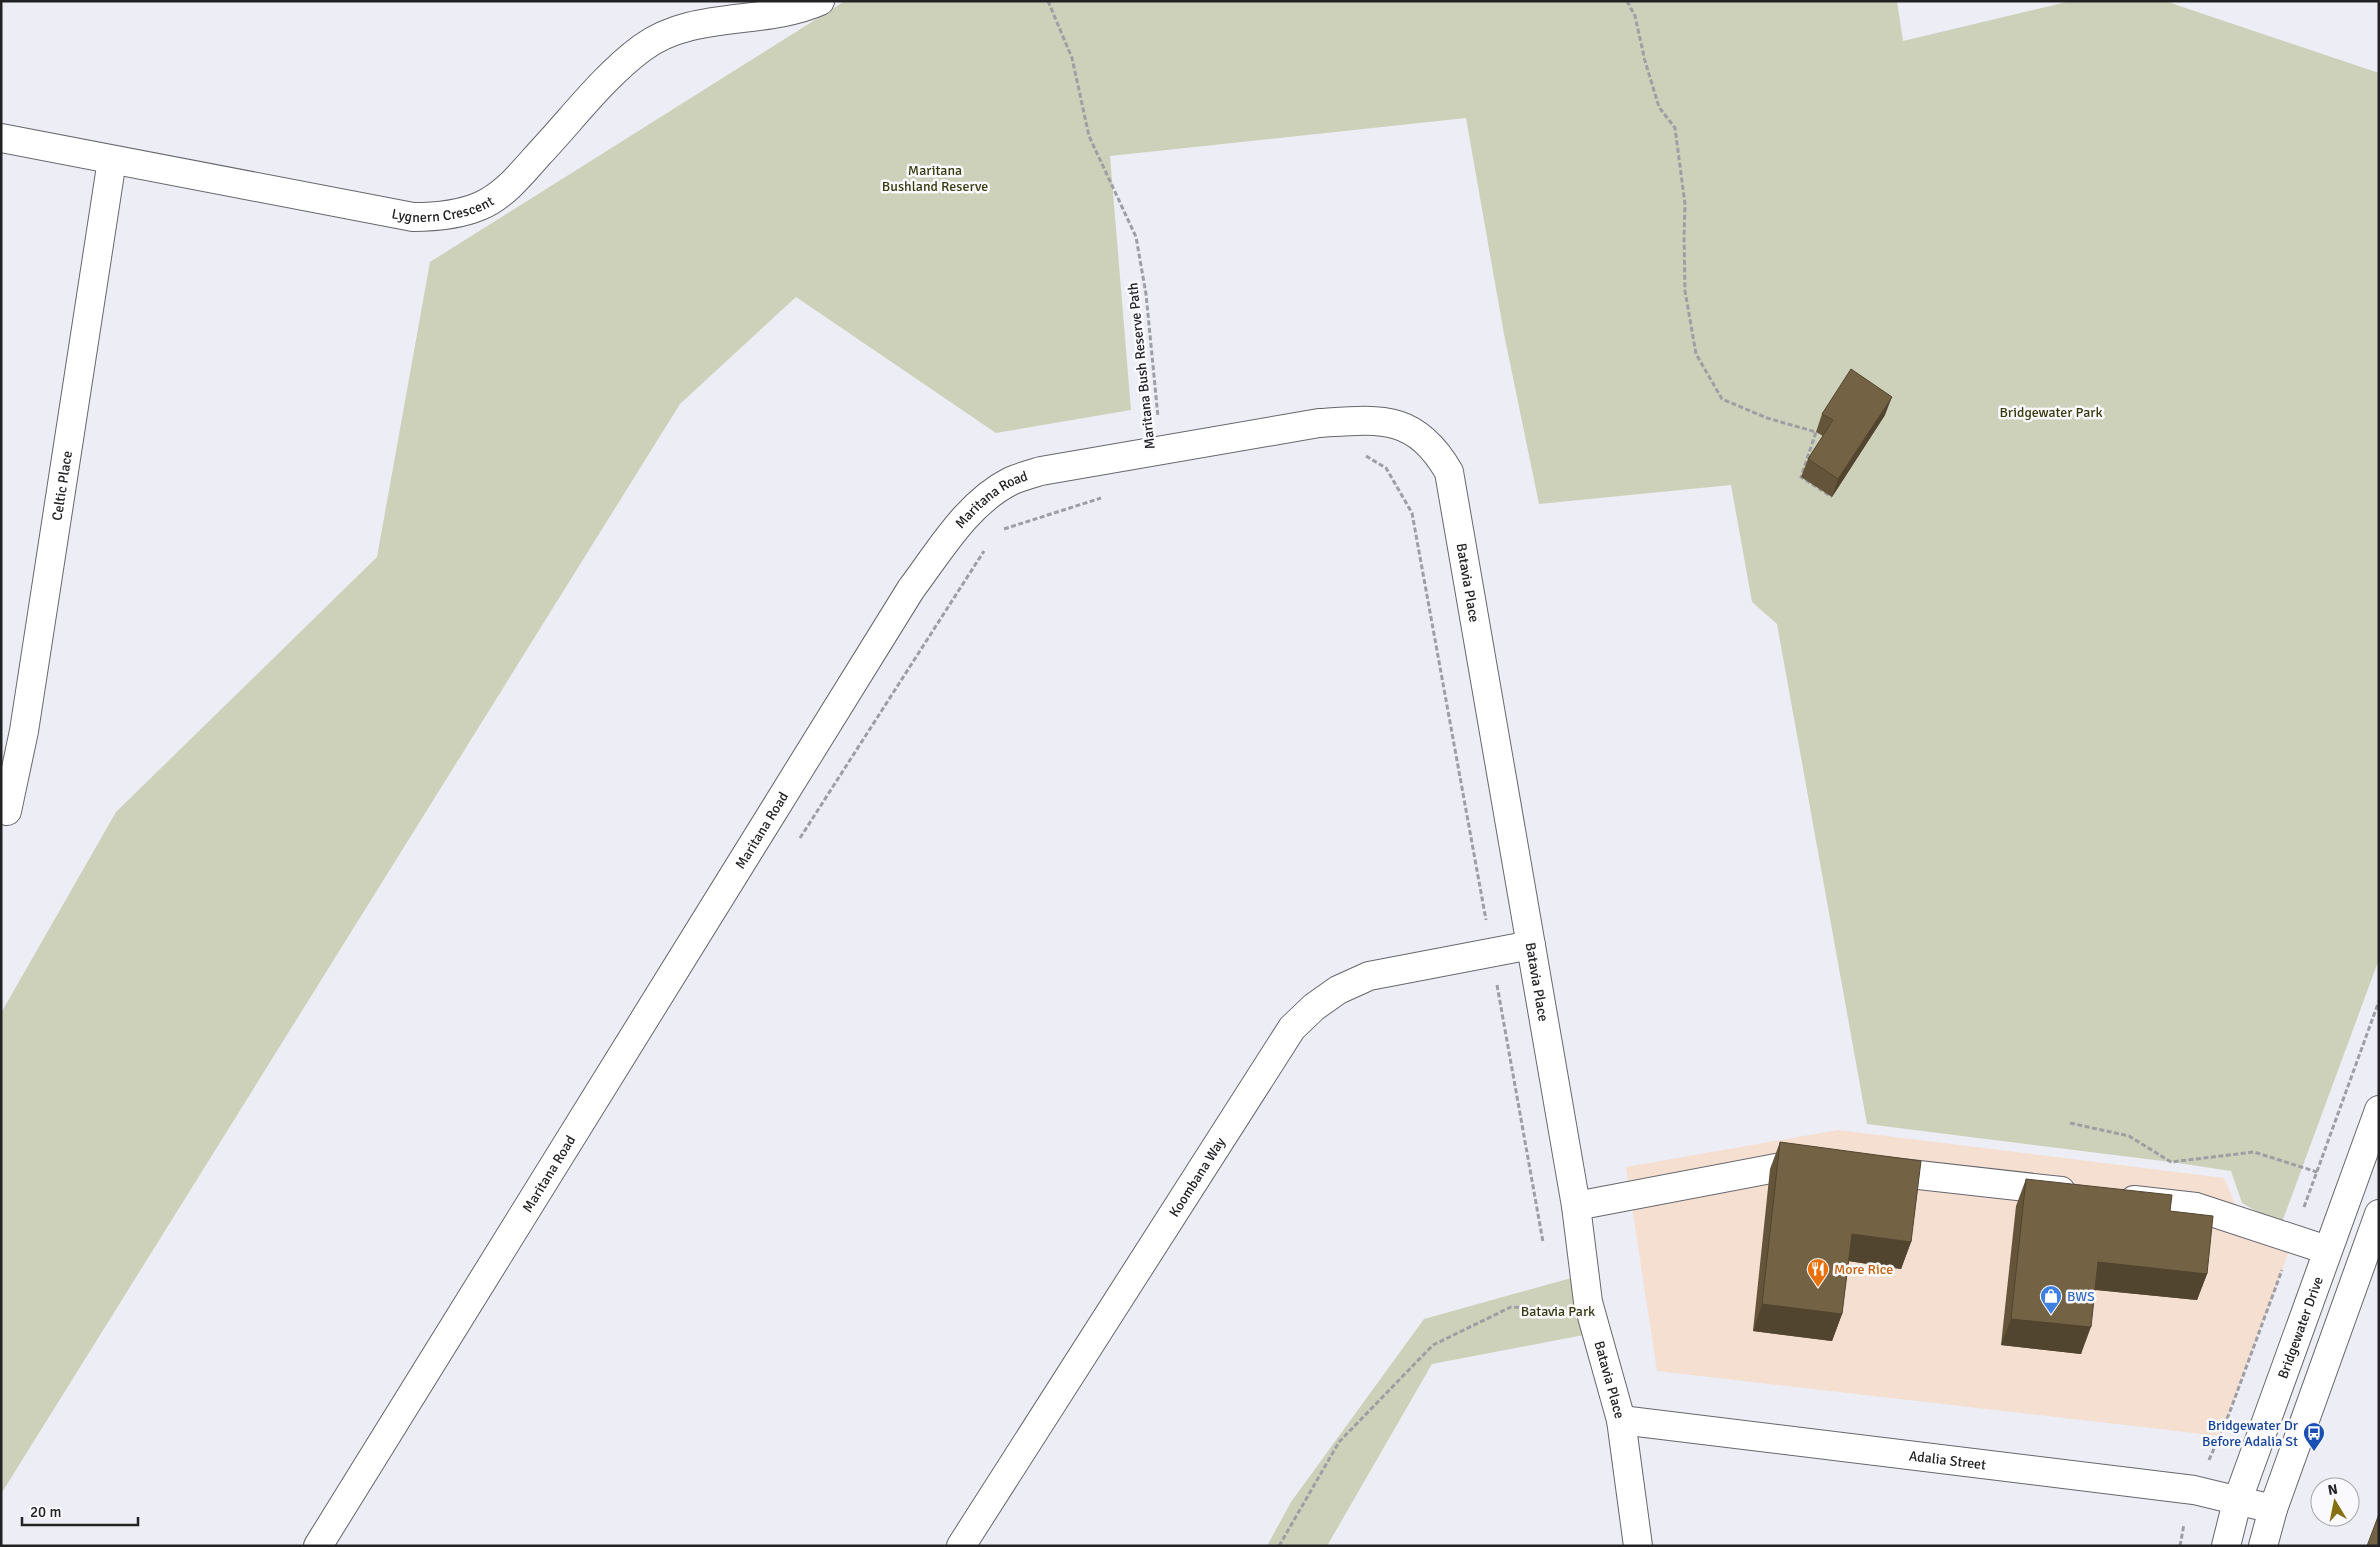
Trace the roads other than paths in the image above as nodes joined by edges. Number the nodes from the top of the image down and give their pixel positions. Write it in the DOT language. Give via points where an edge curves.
graph roads {
  1 [pos="820,1"];
  2 [pos="1,138"];
  3 [pos="112,160"];
  4 [pos="1414,432"];
  5 [pos="7,811"];
  6 [pos="1531,945"];
  7 [pos="2379,1110"];
  8 [pos="1576,1206"];
  9 [pos="2379,1214"];
  10 [pos="2327,1250"];
  11 [pos="1621,1420"];
  12 [pos="2238,1502"];
  13 [pos="2273,1509"];
  14 [pos="318,1546"];
  15 [pos="961,1546"];
  16 [pos="1638,1546"];
  17 [pos="2226,1546"];
  18 [pos="2264,1546"];
  1 -- 3 [label="street, Lygnern Crescent" via="775,14 704,23 669,33 643,47 604,83 512,185 481,206 445,216 413,217"];
  2 -- 3 [label="street, Lygnern Crescent"];
  3 -- 5 [label="street, Celtic Place" via="24,731"];
  4 -- 6 [label="street, Batavia Place" via="1437,451 1449,472"];
  4 -- 14 [label="street, Maritana Road" via="1388,421 1319,424 1041,471 1011,481 987,497 962,521 911,589"];
  6 -- 8 [label="street, Batavia Place"];
  6 -- 15 [label="street, Koombana Way" via="1369,976 1338,990 1292,1028"];
  7 -- 10 [label="street, Bridgewater Drive"];
  8 -- 10 [label="street" via="1807,1162 2196,1207"];
  8 -- 11 [label="street, Batavia Place" via="1588,1302"];
  9 -- 13 [label="street"];
  10 -- 12 [label="street, Bridgewater Drive"];
  11 -- 12 [label="street, Adalia Street" via="2194,1490"];
  11 -- 16 [label="street, Batavia Place"];
  12 -- 13 [label="street, Adalia Street"];
  12 -- 17 [label="street, Bridgewater Drive"];
  13 -- 18 [label="street"];
}
